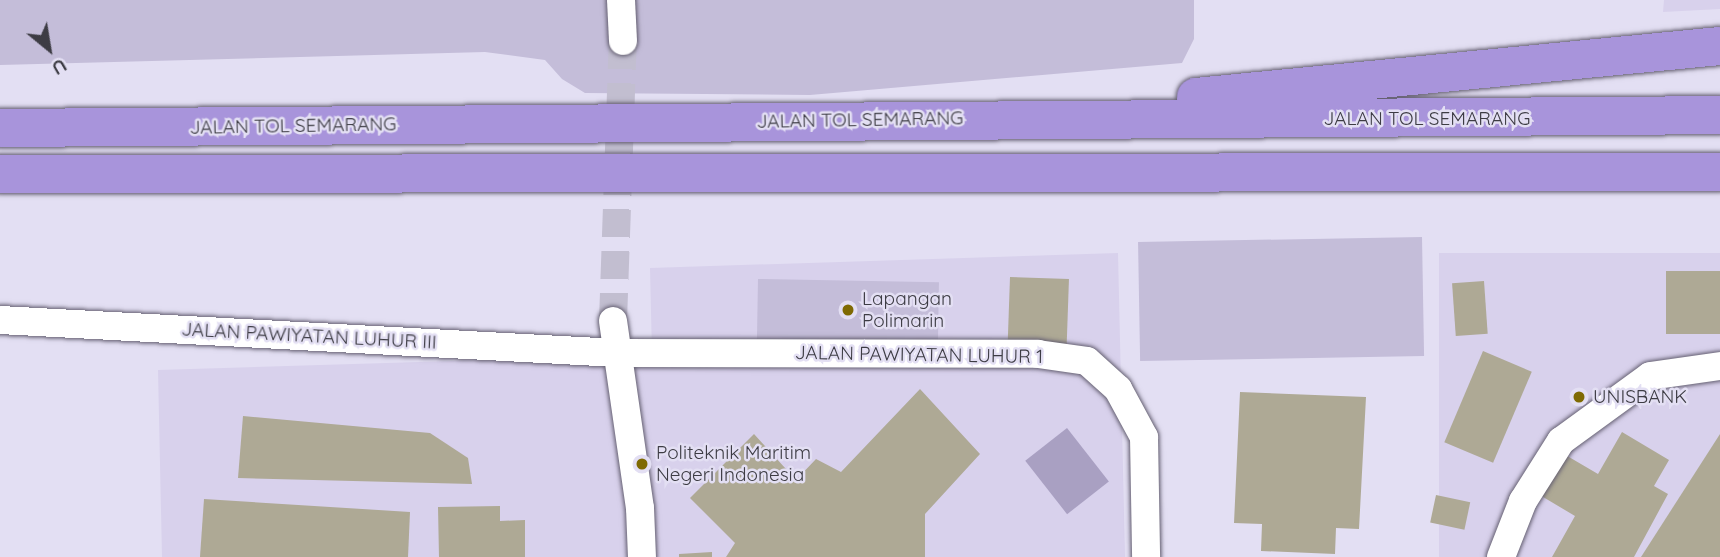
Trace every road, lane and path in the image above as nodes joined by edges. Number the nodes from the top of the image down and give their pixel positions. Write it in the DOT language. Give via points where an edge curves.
graph roads {
  1 [pos="621,0"];
  2 [pos="623,41"];
  3 [pos="1720,46"];
  4 [pos="1720,116"];
  5 [pos="957,119"];
  6 [pos="0,128"];
  7 [pos="1720,172"];
  8 [pos="0,174"];
  9 [pos="0,320"];
  10 [pos="613,321"];
  11 [pos="618,352"];
  12 [pos="1720,366"];
  13 [pos="642,557"];
  14 [pos="1146,557"];
  15 [pos="1501,557"];
  1 -- 2 [label="street"];
  3 -- 5 [label="highway"];
  4 -- 5 [label="highway, JALAN TOL SEMARANG"];
  5 -- 6 [label="highway, JALAN TOL SEMARANG"];
  7 -- 8 [label="highway"];
  9 -- 11 [label="street, JALAN PAWIYATAN LUHUR III"];
  10 -- 11 [label="street"];
  11 -- 13 [label="street" via="640,508"];
  11 -- 14 [label="street, JALAN PAWIYATAN LUHUR 1" via="1038,354 1087,361 1118,389 1144,437"];
  12 -- 15 [label="street" via="1650,376 1561,441 1523,501"];
}
